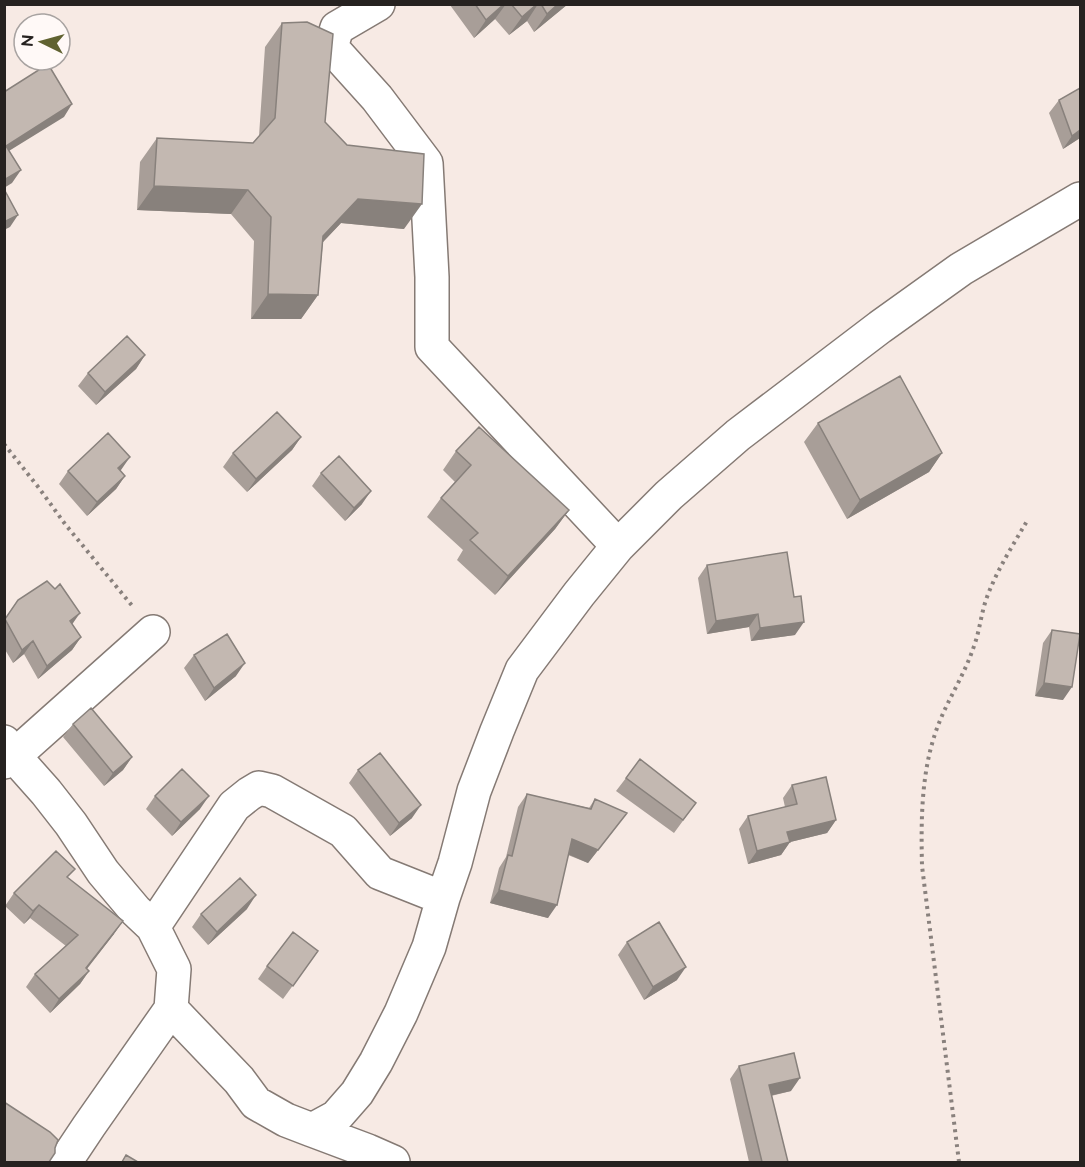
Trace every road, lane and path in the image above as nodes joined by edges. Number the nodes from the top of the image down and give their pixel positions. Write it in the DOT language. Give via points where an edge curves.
graph roads {
  1 [pos="378,4"];
  2 [pos="1080,199"];
  3 [pos="4,444"];
  4 [pos="1028,521"];
  5 [pos="618,546"];
  6 [pos="153,632"];
  7 [pos="8,753"];
  8 [pos="443,898"];
  9 [pos="153,927"];
  10 [pos="171,1009"];
  11 [pos="312,1130"];
  12 [pos="65,1162"];
  13 [pos="393,1162"];
  14 [pos="959,1162"];
  1 -- 5 [label="street" via="337,28 331,47 426,163 432,347"];
  2 -- 5 [label="street" via="961,269 880,327 738,435"];
  3 -- 6 [label="path"];
  4 -- 14 [label="path" via="986,599 975,645 935,734 926,772 922,866"];
  5 -- 8 [label="street" via="522,670 474,791"];
  6 -- 7 [label="street"];
  7 -- 9 [label="street" via="46,792 103,872"];
  8 -- 9 [label="street" via="380,873 343,831 272,791 259,788 234,806"];
  8 -- 11 [label="street" via="429,947 376,1062 336,1117"];
  9 -- 10 [label="street" via="174,969"];
  10 -- 11 [label="street" via="256,1103"];
  10 -- 12 [label="street"];
  11 -- 13 [label="street"];
}
